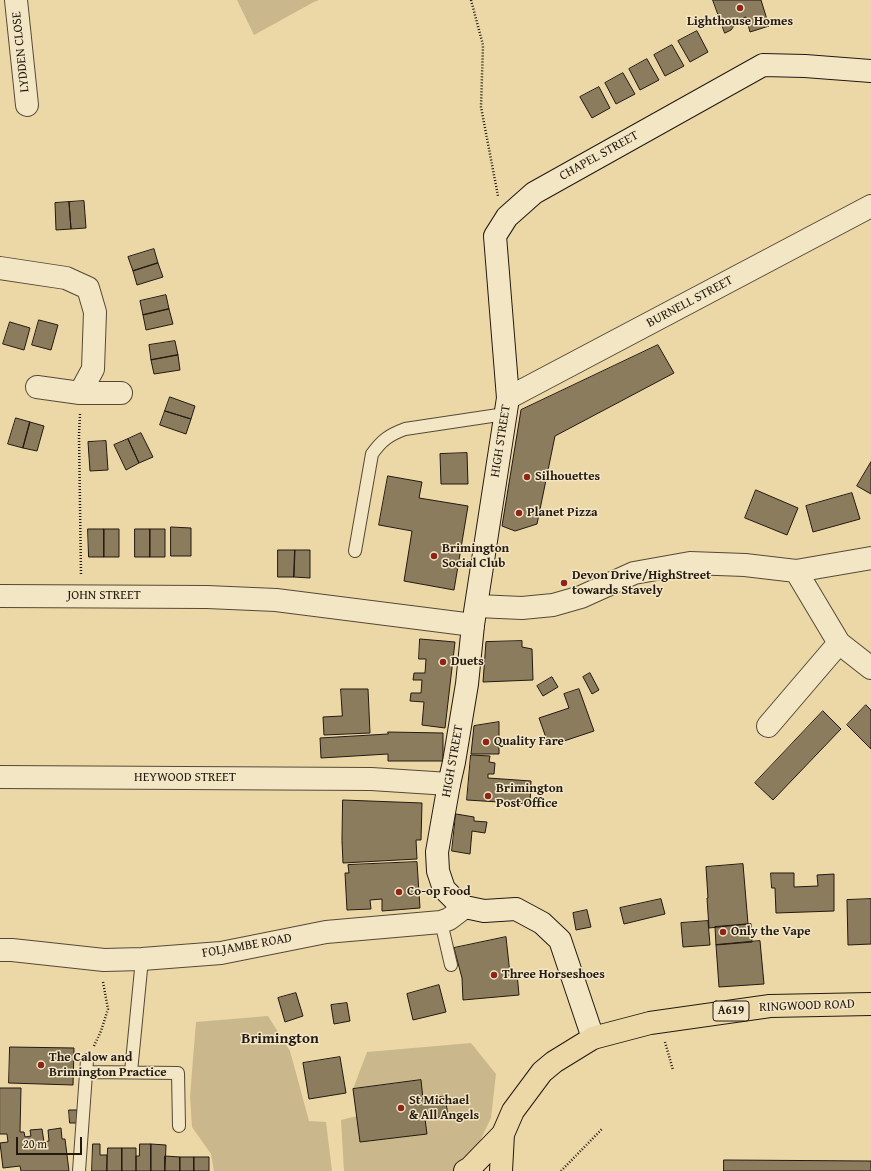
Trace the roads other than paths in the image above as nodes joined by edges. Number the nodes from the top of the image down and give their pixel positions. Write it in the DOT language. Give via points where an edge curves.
graph roads {
  1 [pos="16,0"];
  2 [pos="871,71"];
  3 [pos="27,105"];
  4 [pos="871,206"];
  5 [pos="0,268"];
  6 [pos="37,388"];
  7 [pos="80,393"];
  8 [pos="121,393"];
  9 [pos="507,406"];
  10 [pos="355,551"];
  11 [pos="871,558"];
  12 [pos="796,571"];
  13 [pos="0,596"];
  14 [pos="475,616"];
  15 [pos="839,642"];
  16 [pos="871,668"];
  17 [pos="768,726"];
  18 [pos="0,777"];
  19 [pos="448,784"];
  20 [pos="465,907"];
  21 [pos="440,922"];
  22 [pos="0,950"];
  23 [pos="142,959"];
  24 [pos="451,965"];
  25 [pos="871,1004"];
  26 [pos="594,1038"];
  27 [pos="131,1072"];
  28 [pos="179,1126"];
  29 [pos="503,1134"];
  30 [pos="79,1171"];
  31 [pos="465,1171"];
  32 [pos="501,1171"];
  1 -- 3 [label="street, LYDDEN CLOSE"];
  2 -- 9 [label="street, CHAPEL STREET" via="763,66 534,193 507,217 495,236"];
  4 -- 9 [label="street, BURNELL STREET"];
  5 -- 7 [label="street" via="66,278 88,288 96,312 93,369"];
  6 -- 7 [label="street"];
  7 -- 8 [label="street"];
  9 -- 10 [label="lane" via="404,429 381,442 372,454"];
  9 -- 14 [label="street, HIGH STREET"];
  11 -- 12 [label="street"];
  12 -- 14 [label="street" via="745,565 690,563 634,573 553,605"];
  12 -- 15 [label="street"];
  13 -- 14 [label="street, JOHN STREET" via="207,597"];
  14 -- 19 [label="street, HIGH STREET" via="467,684"];
  15 -- 16 [label="street"];
  15 -- 17 [label="street"];
  18 -- 19 [label="street, HEYWOOD STREET" via="371,779"];
  19 -- 20 [label="street, HIGH STREET" via="436,852 438,871 444,889"];
  20 -- 21 [label="street, FOLJAMBE ROAD" via="449,919"];
  20 -- 26 [label="street, HIGH STREET" via="484,911 516,909 542,923 560,940"];
  21 -- 23 [label="street, FOLJAMBE ROAD" via="326,932 221,953"];
  21 -- 24 [label="lane"];
  22 -- 23 [label="street, FOLJAMBE ROAD" via="104,960"];
  23 -- 27 [label="lane"];
  25 -- 26 [label="highway, RINGWOOD ROAD / A619" via="770,1006 650,1023"];
  26 -- 29 [label="highway, RINGWOOD ROAD / A619" via="542,1072 513,1111"];
  27 -- 28 [label="lane" via="178,1073"];
  27 -- 30 [label="lane" via="86,1066"];
  29 -- 31 [label="highway, RINGWOOD ROAD / A619"];
  29 -- 32 [label="highway, RINGWOOD ROAD / A619"];
}
